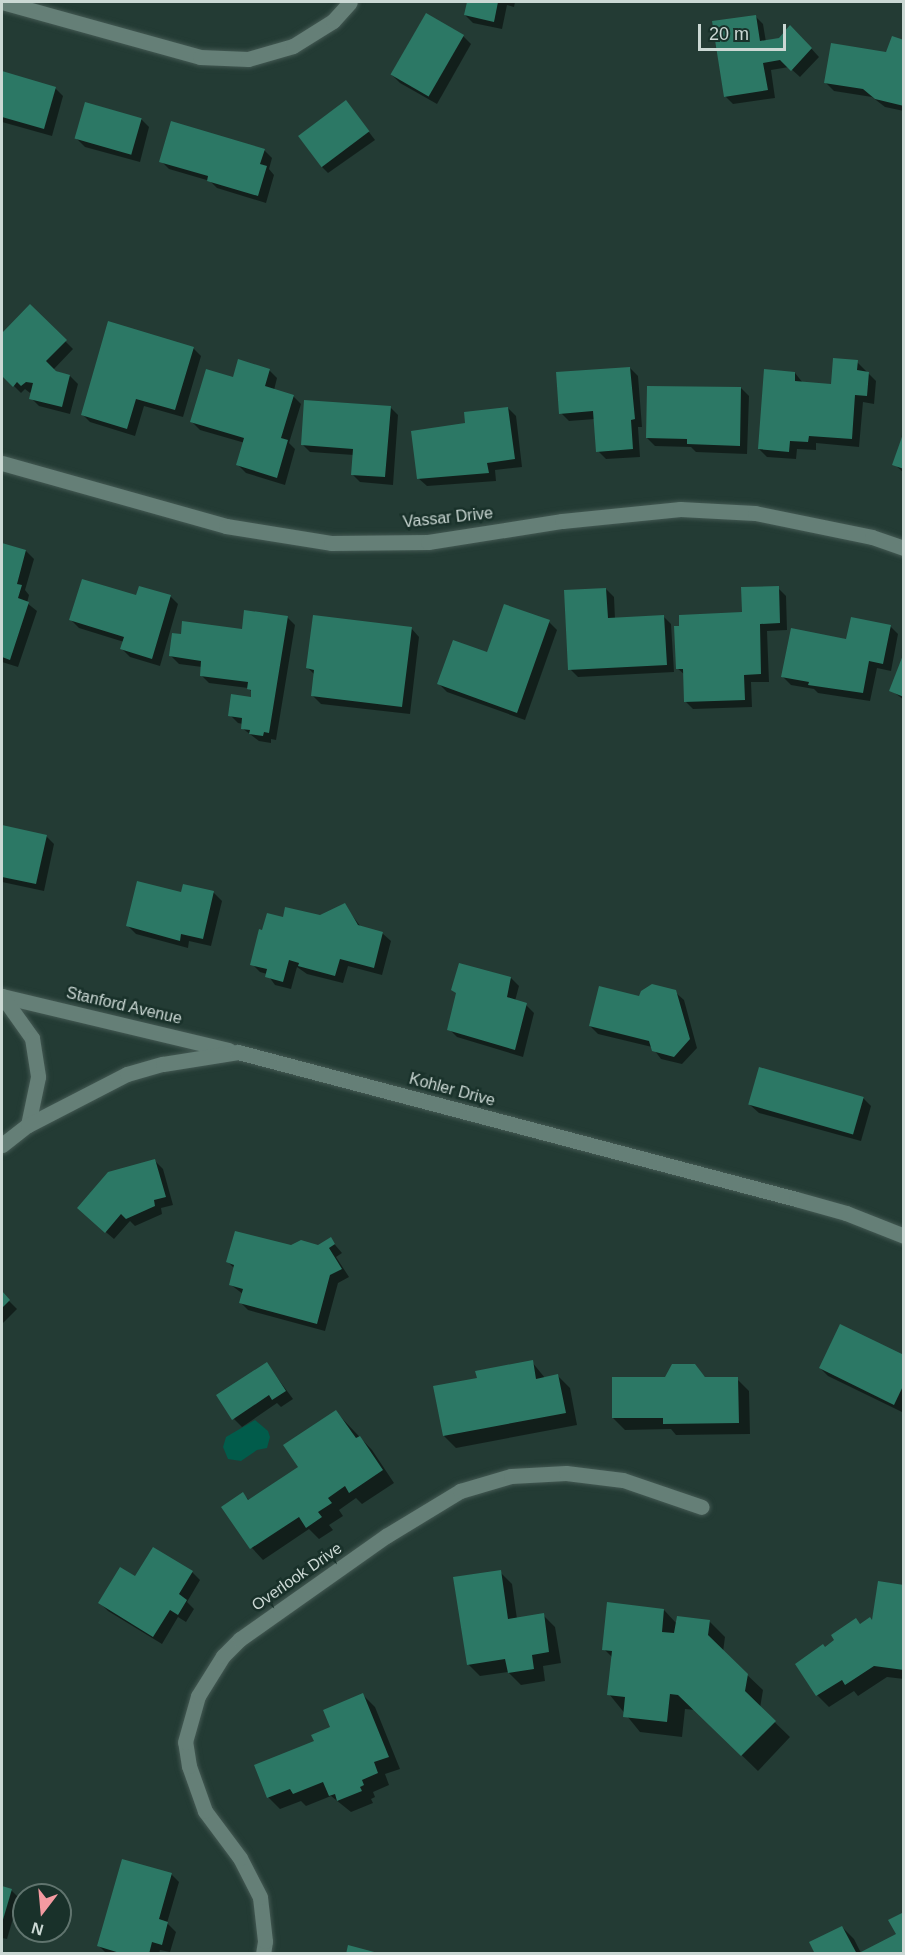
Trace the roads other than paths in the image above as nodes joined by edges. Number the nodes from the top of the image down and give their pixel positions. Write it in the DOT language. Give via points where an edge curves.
graph roads {
  1 [pos="2,2"];
  2 [pos="350,2"];
  3 [pos="2,463"];
  4 [pos="903,548"];
  5 [pos="2,996"];
  6 [pos="238,1052"];
  7 [pos="28,1125"];
  8 [pos="2,1145"];
  9 [pos="903,1236"];
  10 [pos="702,1507"];
  11 [pos="263,1953"];
  1 -- 2 [label="street" via="200,57 248,59 293,46 333,21"];
  3 -- 4 [label="street, Vassar Drive" via="226,526 331,543 428,542 562,521 680,509 754,513 872,537"];
  5 -- 6 [label="street, Stanford Avenue"];
  5 -- 7 [label="street" via="32,1038 38,1077"];
  6 -- 7 [label="street, Kohler Drive" via="127,1074"];
  6 -- 9 [label="street, Kohler Drive" via="826,1208"];
  7 -- 8 [label="street, Kohler Drive"];
  10 -- 11 [label="street, Overlook Drive" via="623,1480 566,1473 511,1476 460,1491 386,1536 240,1639 223,1656 198,1696 185,1742 205,1811 240,1858 260,1897"];
}
